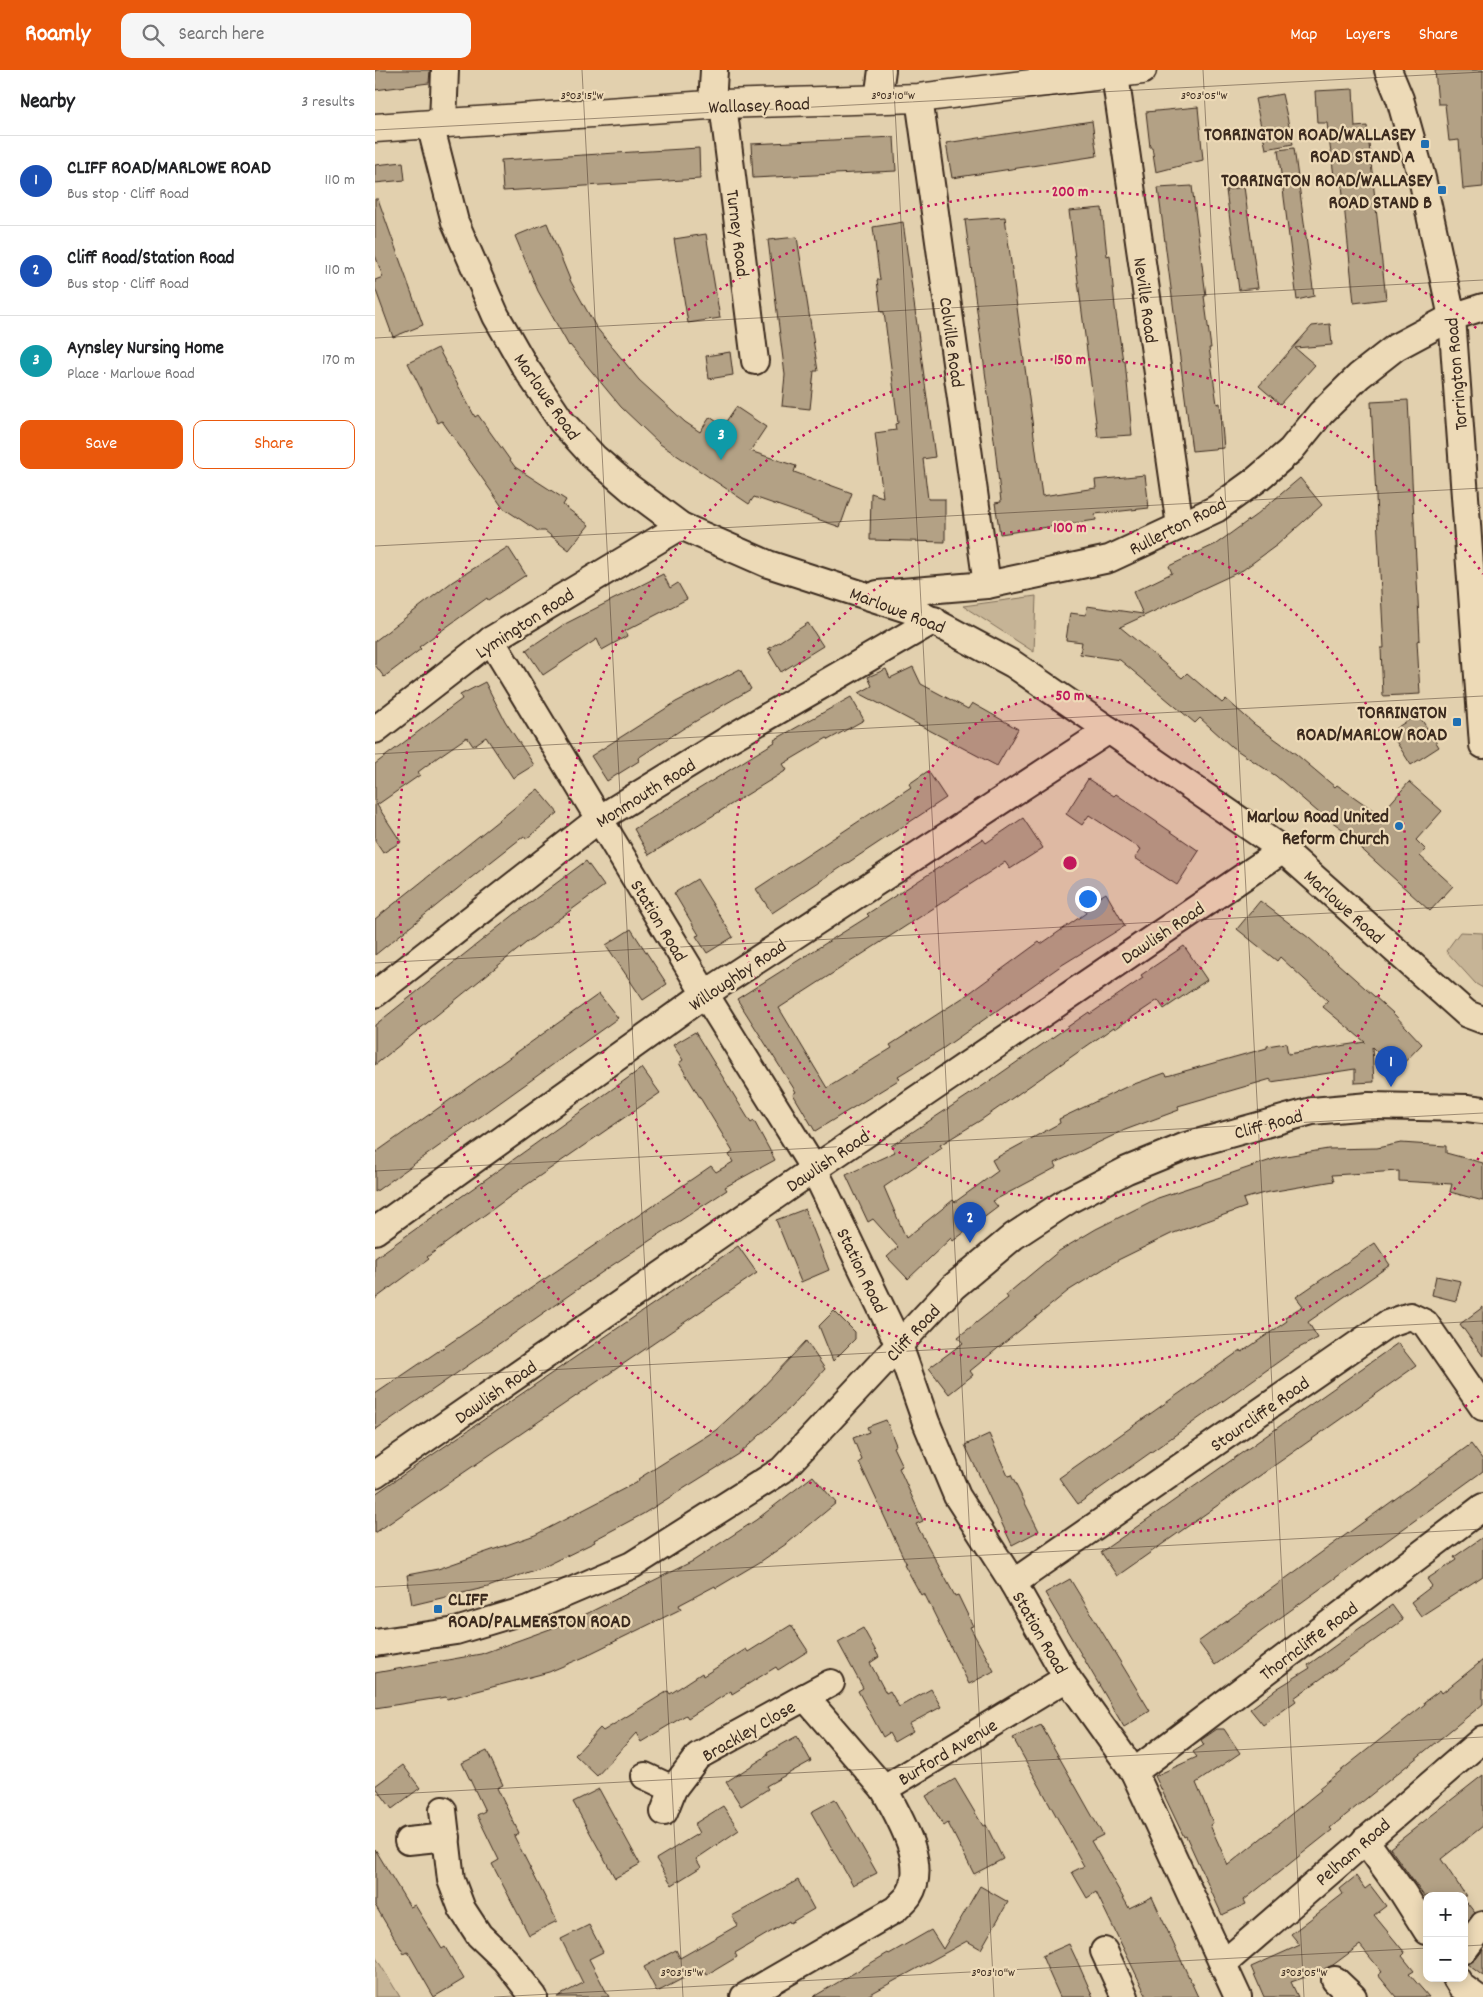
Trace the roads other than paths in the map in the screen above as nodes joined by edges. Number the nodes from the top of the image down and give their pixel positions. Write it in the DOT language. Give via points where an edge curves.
graph roads {
  1 [pos="445,70"];
  2 [pos="714,70"];
  3 [pos="883,70"];
  4 [pos="1142,70"];
  5 [pos="1388,70"];
  6 [pos="1115,75"];
  7 [pos="919,98"];
  8 [pos="878,99"];
  9 [pos="718,105"];
  10 [pos="437,123"];
  11 [pos="375,128"];
  12 [pos="1483,307"];
  13 [pos="1452,317"];
  14 [pos="755,361"];
  15 [pos="681,526"];
  16 [pos="1180,526"];
  17 [pos="987,585"];
  18 [pos="867,595"];
  19 [pos="934,620"];
  20 [pos="491,640"];
  21 [pos="1481,662"];
  22 [pos="375,730"];
  23 [pos="1109,730"];
  24 [pos="1483,745"];
  25 [pos="599,819"];
  26 [pos="1283,850"];
  27 [pos="375,994"];
  28 [pos="705,994"];
  29 [pos="1483,1020"];
  30 [pos="1483,1110"];
  31 [pos="814,1169"];
  32 [pos="375,1231"];
  33 [pos="899,1345"];
  34 [pos="1483,1407"];
  35 [pos="375,1474"];
  36 [pos="1483,1508"];
  37 [pos="1013,1583"];
  38 [pos="375,1643"];
  39 [pos="1067,1678"];
  40 [pos="831,1683"];
  41 [pos="805,1697"];
  42 [pos="1483,1739"];
  43 [pos="1134,1772"];
  44 [pos="645,1776"];
  45 [pos="884,1789"];
  46 [pos="443,1810"];
  47 [pos="447,1837"];
  48 [pos="1365,1840"];
  49 [pos="408,1841"];
  50 [pos="1423,1925"];
  51 [pos="1483,1925"];
  52 [pos="1468,1945"];
  53 [pos="1103,1951"];
  54 [pos="1223,1964"];
  55 [pos="1458,1982"];
  56 [pos="534,1997"];
  57 [pos="744,1997"];
  58 [pos="1125,1997"];
  59 [pos="1238,1997"];
  60 [pos="1476,1997"];
  1 -- 10 [label="street, Marlowe Road"];
  2 -- 9 [label="street, Turney Road"];
  3 -- 8 [label="street"];
  4 -- 6 [label="main road, Wallasey Road"];
  5 -- 13 [label="street, Torrington Road" via="1400,99 1422,178"];
  6 -- 7 [label="main road, Wallasey Road"];
  6 -- 16 [label="street, Neville Road"];
  7 -- 8 [label="main road, Wallasey Road"];
  7 -- 17 [label="street, Colville Road"];
  8 -- 9 [label="main road, Wallasey Road"];
  9 -- 10 [label="main road, Wallasey Road"];
  9 -- 14 [label="street, Turney Road"];
  10 -- 11 [label="main road, Wallasey Road"];
  10 -- 15 [label="street, Marlowe Road" via="455,222 493,308 525,367 562,422 594,457 629,488"];
  12 -- 13 [label="street, Rullerton Road"];
  13 -- 16 [label="street, Rullerton Road" via="1396,347 1321,412 1291,450 1256,480 1216,509"];
  13 -- 21 [label="street, Torrington Road"];
  15 -- 18 [label="street, Marlowe Road" via="768,564"];
  15 -- 20 [label="street, Lymington Road"];
  16 -- 17 [label="street, Rullerton Road" via="1109,559"];
  17 -- 18 [label="street, Rullerton Road"];
  18 -- 19 [label="street, Marlowe Road"];
  19 -- 23 [label="street, Marlowe Road" via="1013,664"];
  19 -- 25 [label="street, Monmouth Road"];
  20 -- 22 [label="street, Lymington Road"];
  20 -- 25 [label="street, Station Road"];
  21 -- 24 [label="street, Torrington Road"];
  23 -- 26 [label="street, Marlowe Road"];
  23 -- 28 [label="street, Willoughby Road"];
  25 -- 27 [label="street, Monmouth Road"];
  25 -- 28 [label="street, Station Road"];
  26 -- 29 [label="street, Marlowe Road" via="1467,1014"];
  26 -- 31 [label="street, Dawlish Road"];
  28 -- 31 [label="street, Station Road"];
  28 -- 32 [label="street, Willoughby Road"];
  30 -- 33 [label="street, Cliff Road" via="1369,1106 1312,1111 1177,1149 1069,1200 1014,1236 953,1287"];
  31 -- 33 [label="street, Station Road"];
  31 -- 35 [label="street, Dawlish Road"];
  33 -- 37 [label="street, Station Road" via="957,1496"];
  33 -- 38 [label="street, Cliff Road" via="781,1470 632,1565 529,1609 456,1630"];
  34 -- 37 [label="street, Stourcliffe Road" via="1425,1323 1410,1316 1403,1318 1387,1324"];
  36 -- 43 [label="street, Thorncliffe Road"];
  37 -- 39 [label="street, Station Road"];
  39 -- 43 [label="street, Station Road"];
  39 -- 45 [label="street, Burford Avenue"];
  40 -- 41 [label="street, Brackley Close"];
  41 -- 44 [label="street, Brackley Close" via="698,1756 669,1800"];
  41 -- 45 [label="street, Brackley Close"];
  42 -- 48 [label="street, Pelham Road"];
  43 -- 54 [label="street, Station Road"];
  45 -- 57 [label="street, Burford Avenue" via="912,1844 915,1874 910,1894 896,1909"];
  46 -- 47 [label="street"];
  47 -- 49 [label="street"];
  47 -- 56 [label="street" via="451,1880 462,1909 479,1935 505,1960"];
  48 -- 50 [label="street"];
  48 -- 54 [label="street, Pelham Road"];
  51 -- 52 [label="street"];
  53 -- 58 [label="street"];
  54 -- 59 [label="street, Station Road"];
  55 -- 60 [label="street"];
}
